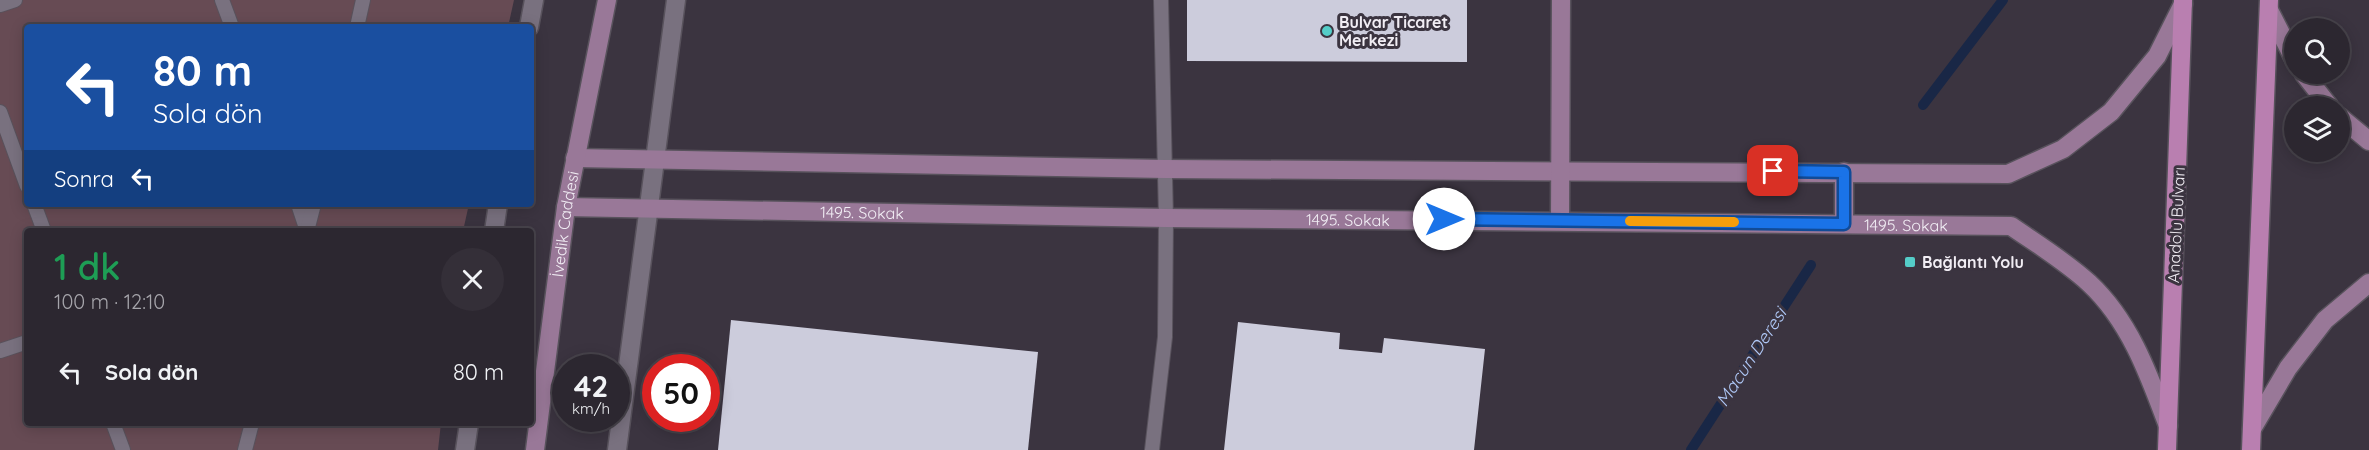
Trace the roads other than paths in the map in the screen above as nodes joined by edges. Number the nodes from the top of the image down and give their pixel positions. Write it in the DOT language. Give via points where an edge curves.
graph roads {
  1 [pos="15,0"];
  2 [pos="222,0"];
  3 [pos="363,0"];
  4 [pos="534,0"];
  5 [pos="607,0"];
  6 [pos="676,0"];
  7 [pos="1161,0"];
  8 [pos="1561,0"];
  9 [pos="2183,2"];
  10 [pos="0,5"];
  11 [pos="2269,5"];
  12 [pos="231,24"];
  13 [pos="358,24"];
  14 [pos="530,24"];
  15 [pos="2284,37"];
  16 [pos="2312,84"];
  17 [pos="2321,96"];
  18 [pos="0,112"];
  19 [pos="2350,125"];
  20 [pos="2369,141"];
  21 [pos="575,158"];
  22 [pos="655,159"];
  23 [pos="1165,169"];
  24 [pos="1560,169"];
  25 [pos="1844,172"];
  26 [pos="24,178"];
  27 [pos="35,207"];
  28 [pos="299,207"];
  29 [pos="313,207"];
  30 [pos="498,207"];
  31 [pos="566,207"];
  32 [pos="648,208"];
  33 [pos="1166,218"];
  34 [pos="1560,220"];
  35 [pos="1844,224"];
  36 [pos="43,228"];
  37 [pos="306,228"];
  38 [pos="308,228"];
  39 [pos="494,228"];
  40 [pos="2369,283"];
  41 [pos="24,343"];
  42 [pos="0,351"];
  43 [pos="114,426"];
  44 [pos="251,426"];
  45 [pos="469,426"];
  46 [pos="2168,426"];
  47 [pos="2252,429"];
  48 [pos="123,450"];
  49 [pos="245,450"];
  50 [pos="465,450"];
  51 [pos="535,450"];
  52 [pos="617,450"];
  53 [pos="1152,450"];
  54 [pos="2167,450"];
  55 [pos="2251,450"];
  1 -- 10 [label="lane"];
  2 -- 12 [label="lane"];
  3 -- 13 [label="lane"];
  4 -- 14 [label="street"];
  5 -- 21 [label="main road, İvedik Caddesi"];
  6 -- 22 [label="street"];
  7 -- 23 [label="lane"];
  8 -- 24 [label="main road"];
  9 -- 25 [label="main road" via="2157,56 2111,112 2063,149 2008,174"];
  9 -- 46 [label="main road, Anadolu Bulvarı"];
  11 -- 15 [label="main road"];
  11 -- 47 [label="main road"];
  16 -- 17 [label="main road"];
  18 -- 26 [label="lane"];
  19 -- 20 [label="main road"];
  21 -- 22 [label="main road"];
  21 -- 31 [label="main road, İvedik Caddesi"];
  22 -- 23 [label="main road"];
  22 -- 32 [label="street"];
  23 -- 24 [label="main road"];
  23 -- 33 [label="lane"];
  24 -- 25 [label="main road"];
  24 -- 34 [label="main road"];
  25 -- 35 [label="main road"];
  27 -- 36 [label="lane"];
  28 -- 37 [label="lane"];
  29 -- 38 [label="lane"];
  30 -- 39 [label="street"];
  31 -- 32 [label="main road, 1495. Sokak"];
  31 -- 51 [label="main road, İvedik Caddesi"];
  32 -- 33 [label="main road, 1495. Sokak"];
  32 -- 52 [label="street"];
  33 -- 34 [label="main road, 1495. Sokak"];
  33 -- 53 [label="lane" via="1165,337"];
  34 -- 35 [label="main road, 1495. Sokak"];
  35 -- 46 [label="main road, 1495. Sokak" via="2011,226 2090,284 2122,323 2145,365"];
  40 -- 47 [label="main road" via="2325,320 2288,368"];
  41 -- 42 [label="lane"];
  43 -- 48 [label="lane"];
  44 -- 49 [label="lane"];
  45 -- 50 [label="street"];
  46 -- 54 [label="main road, Anadolu Bulvarı"];
  47 -- 55 [label="main road"];
}
